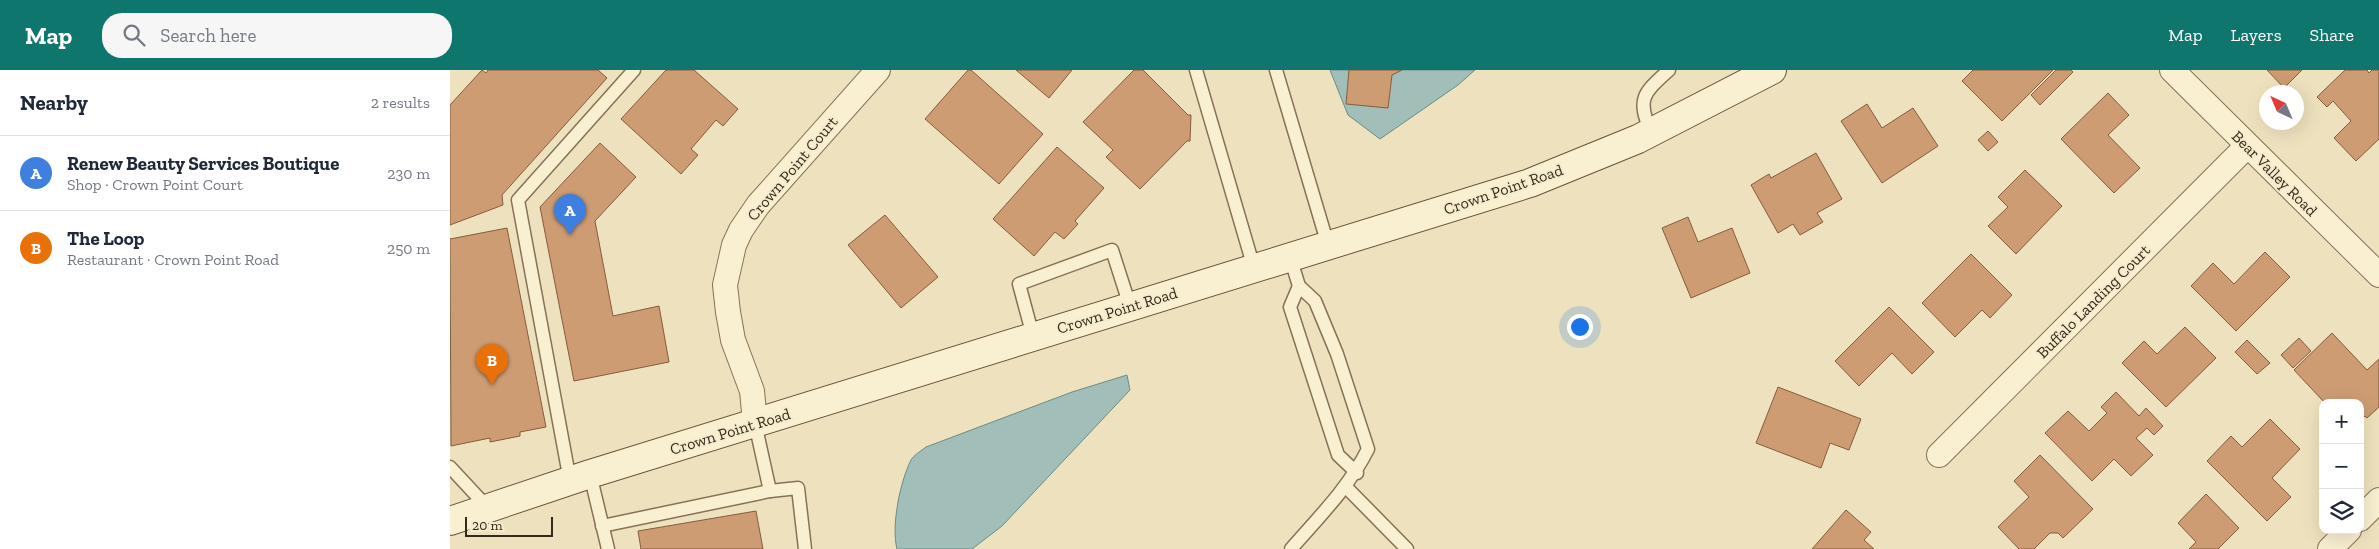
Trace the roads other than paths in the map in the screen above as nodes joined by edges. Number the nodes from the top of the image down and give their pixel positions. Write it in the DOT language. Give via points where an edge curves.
graph roads {
  1 [pos="634,70"];
  2 [pos="878,70"];
  3 [pos="1196,70"];
  4 [pos="1276,70"];
  5 [pos="1669,70"];
  6 [pos="1772,70"];
  7 [pos="2172,70"];
  8 [pos="1650,132"];
  9 [pos="2247,146"];
  10 [pos="1328,245"];
  11 [pos="1290,257"];
  12 [pos="1254,268"];
  13 [pos="2379,275"];
  14 [pos="1299,286"];
  15 [pos="1130,306"];
  16 [pos="1033,336"];
  17 [pos="755,423"];
  18 [pos="1939,455"];
  19 [pos="450,467"];
  20 [pos="1356,472"];
  21 [pos="580,477"];
  22 [pos="1346,486"];
  23 [pos="770,492"];
  24 [pos="2379,500"];
  25 [pos="489,509"];
  26 [pos="2364,514"];
  27 [pos="450,521"];
  28 [pos="602,526"];
  29 [pos="2344,534"];
  30 [pos="608,549"];
  31 [pos="805,549"];
  32 [pos="1292,549"];
  33 [pos="1407,549"];
  34 [pos="2330,549"];
  1 -- 21 [label="lane" via="518,200"];
  2 -- 17 [label="street, Crown Point Court" via="758,205 734,244 725,285 728,312 733,340 752,392"];
  3 -- 12 [label="lane"];
  4 -- 10 [label="lane"];
  5 -- 8 [label="lane" via="1647,90 1643,100 1643,114"];
  6 -- 8 [label="street, Crown Point Road"];
  7 -- 9 [label="street, Bear Valley Road"];
  8 -- 10 [label="street, Crown Point Road" via="1530,183"];
  9 -- 13 [label="street, Bear Valley Road"];
  9 -- 18 [label="street, Buffalo Landing Court"];
  10 -- 11 [label="street, Crown Point Road"];
  11 -- 12 [label="street, Crown Point Road"];
  11 -- 14 [label="lane"];
  12 -- 15 [label="street, Crown Point Road"];
  14 -- 20 [label="lane" via="1290,307 1338,455"];
  14 -- 20 [label="lane" via="1315,301 1337,354 1368,449"];
  15 -- 16 [label="street, Crown Point Road"];
  15 -- 16 [label="lane" via="1112,250 1019,284"];
  16 -- 17 [label="street, Crown Point Road"];
  17 -- 21 [label="street, Crown Point Road"];
  17 -- 23 [label="lane"];
  19 -- 25 [label="lane"];
  20 -- 22 [label="lane"];
  21 -- 25 [label="street, Crown Point Road"];
  21 -- 28 [label="lane"];
  22 -- 32 [label="lane"];
  22 -- 33 [label="lane"];
  23 -- 28 [label="lane"];
  23 -- 31 [label="lane" via="798,488"];
  24 -- 26 [label="street"];
  25 -- 27 [label="street, Crown Point Road"];
  28 -- 30 [label="lane"];
  29 -- 34 [label="street"];
}
